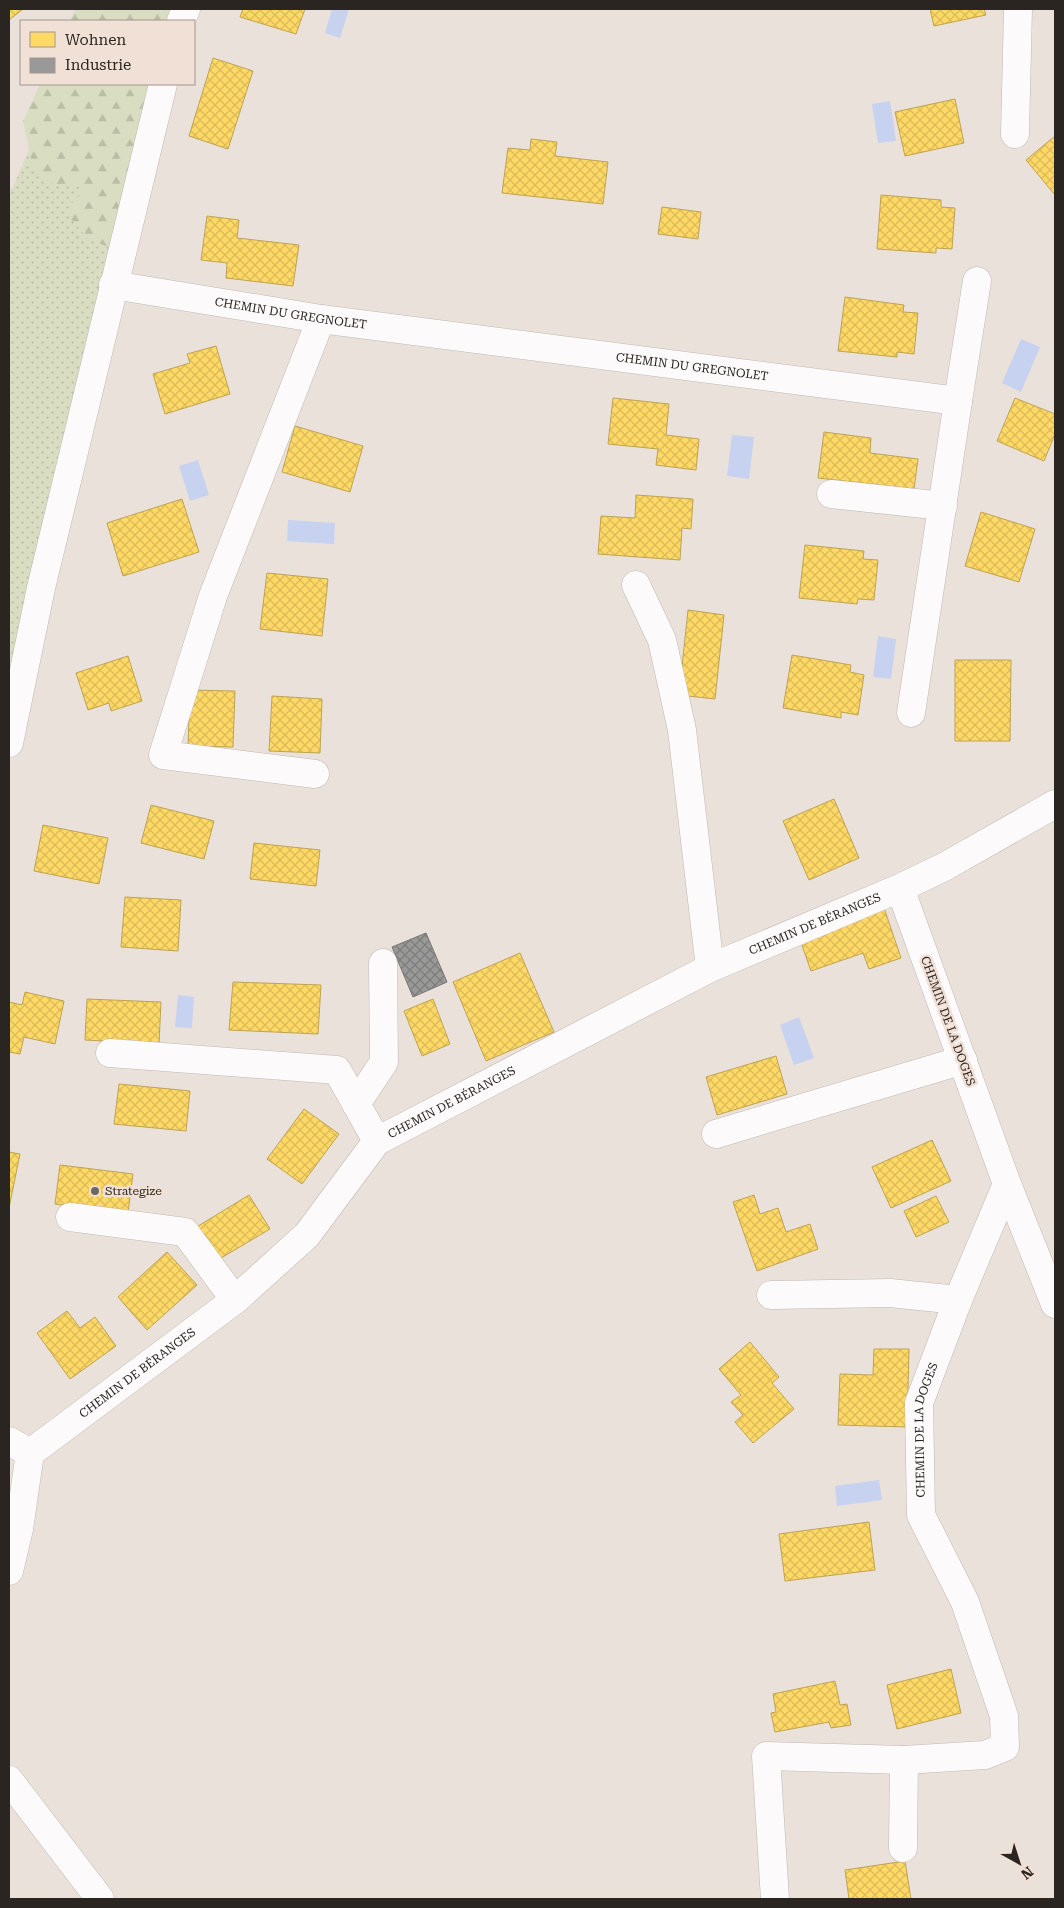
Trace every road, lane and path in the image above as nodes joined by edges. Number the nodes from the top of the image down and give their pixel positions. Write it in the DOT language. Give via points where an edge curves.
graph roads {
  1 [pos="1018,9"];
  2 [pos="164,85"];
  3 [pos="1015,134"];
  4 [pos="976,281"];
  5 [pos="113,285"];
  6 [pos="320,319"];
  7 [pos="958,401"];
  8 [pos="831,494"];
  9 [pos="943,506"];
  10 [pos="636,585"];
  11 [pos="911,713"];
  12 [pos="9,743"];
  13 [pos="315,774"];
  14 [pos="1055,804"];
  15 [pos="900,888"];
  16 [pos="383,963"];
  17 [pos="710,968"];
  18 [pos="110,1053"];
  19 [pos="963,1060"];
  20 [pos="356,1104"];
  21 [pos="716,1134"];
  22 [pos="377,1141"];
  23 [pos="1007,1184"];
  24 [pos="70,1217"];
  25 [pos="771,1294"];
  26 [pos="235,1300"];
  27 [pos="958,1300"];
  28 [pos="1055,1304"];
  29 [pos="19,1447"];
  30 [pos="9,1571"];
  31 [pos="904,1760"];
  32 [pos="9,1780"];
  33 [pos="903,1848"];
  34 [pos="100,1899"];
  35 [pos="775,1899"];
  1 -- 3 [label="street"];
  2 -- 5 [label="street"];
  4 -- 7 [label="street"];
  5 -- 6 [label="street, CHEMIN DU GREGNOLET"];
  5 -- 12 [label="street" via="41,588"];
  6 -- 7 [label="street, CHEMIN DU GREGNOLET"];
  6 -- 13 [label="street" via="213,596 163,755"];
  7 -- 9 [label="street"];
  8 -- 9 [label="street"];
  9 -- 11 [label="street"];
  10 -- 17 [label="street" via="662,640 682,730"];
  14 -- 15 [label="street, CHEMIN DE BÉRANGES" via="944,867"];
  15 -- 17 [label="street, CHEMIN DE BÉRANGES"];
  15 -- 19 [label="street, CHEMIN DE LA DOGES"];
  16 -- 20 [label="street" via="379,998 384,1062"];
  17 -- 22 [label="street, CHEMIN DE BÉRANGES"];
  18 -- 20 [label="street" via="337,1070"];
  19 -- 21 [label="street"];
  19 -- 23 [label="street, CHEMIN DE LA DOGES"];
  20 -- 22 [label="street"];
  22 -- 26 [label="street, CHEMIN DE BÉRANGES" via="307,1236"];
  23 -- 27 [label="street, CHEMIN DE LA DOGES"];
  23 -- 28 [label="street"];
  24 -- 26 [label="street" via="185,1232"];
  25 -- 27 [label="street" via="890,1293"];
  26 -- 29 [label="street, CHEMIN DE BÉRANGES"];
  27 -- 31 [label="street, CHEMIN DE LA DOGES" via="919,1403 921,1515 965,1602 1004,1716 1006,1747 985,1754"];
  29 -- 30 [label="street, CHEMIN DE BÉRANGES" via="19,1529"];
  31 -- 33 [label="street"];
  31 -- 35 [label="street, CHEMIN DE LA DOGES" via="766,1756"];
  32 -- 34 [label="street"];
}
